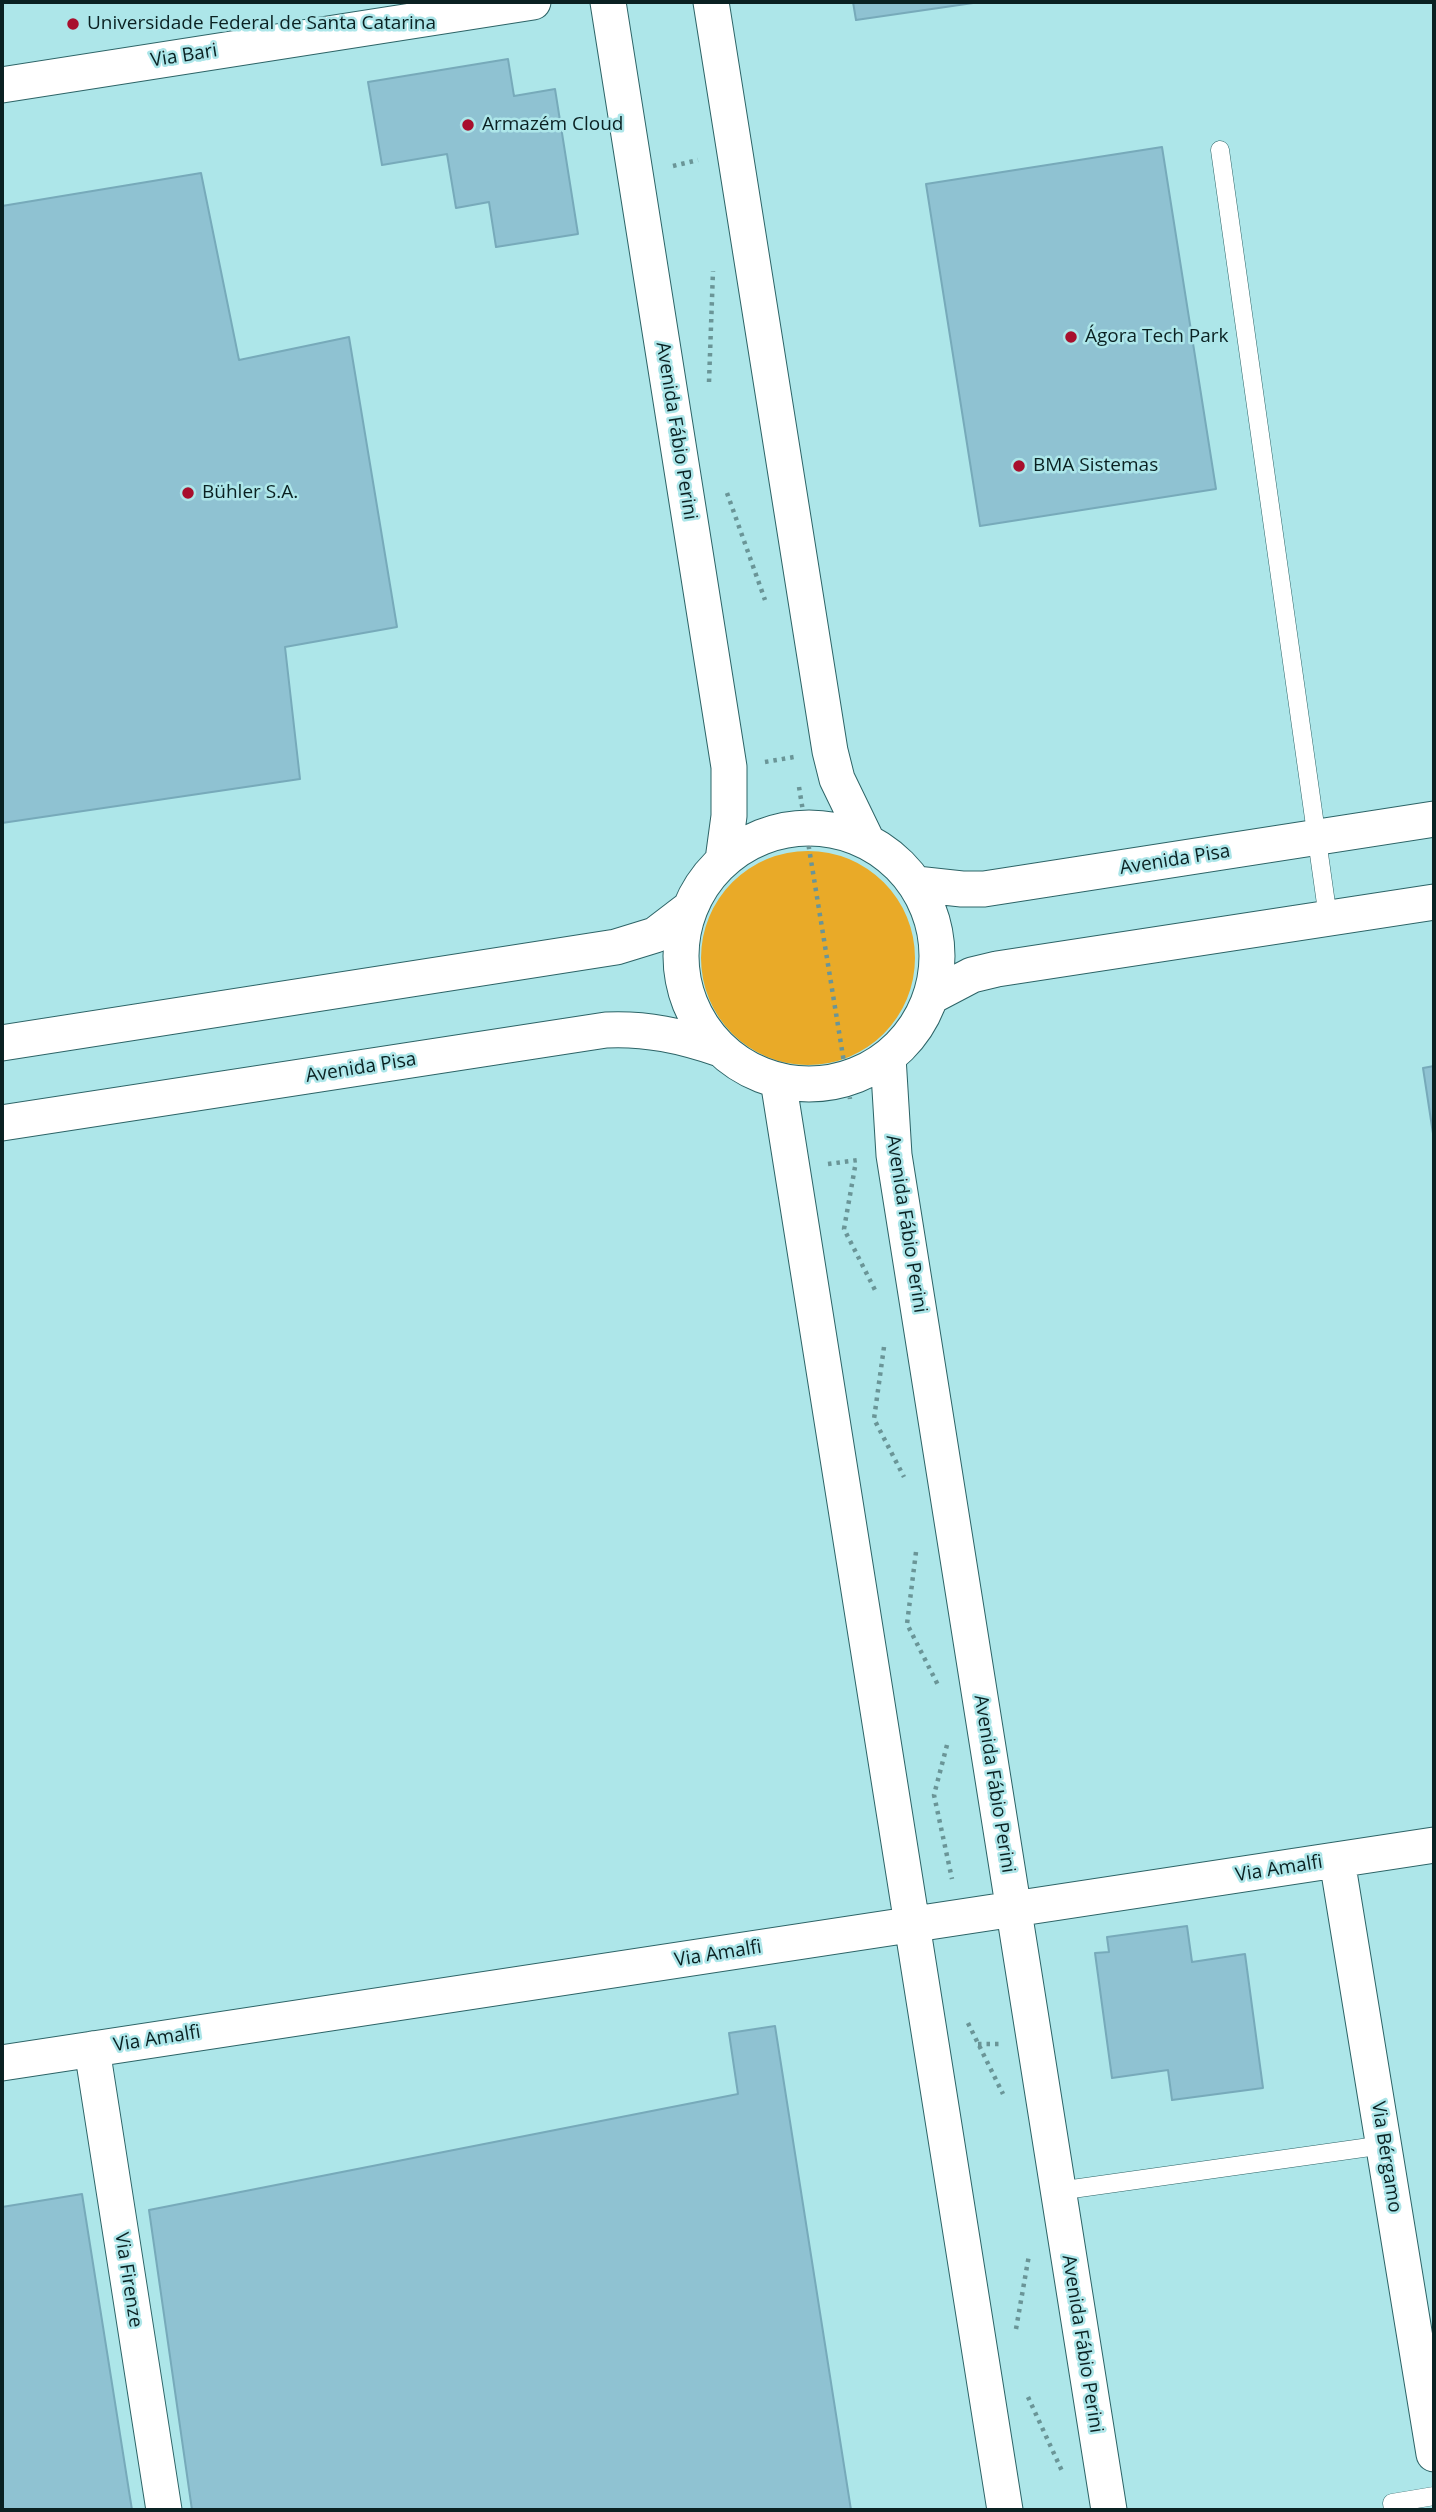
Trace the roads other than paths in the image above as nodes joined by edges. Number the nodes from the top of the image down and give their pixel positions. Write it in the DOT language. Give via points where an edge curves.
graph roads {
  1 [pos="533,2"];
  2 [pos="608,2"];
  3 [pos="711,2"];
  4 [pos="2,85"];
  5 [pos="1220,150"];
  6 [pos="1434,819"];
  7 [pos="1317,838"];
  8 [pos="867,841"];
  9 [pos="723,860"];
  10 [pos="916,884"];
  11 [pos="1434,902"];
  12 [pos="689,909"];
  13 [pos="1328,918"];
  14 [pos="932,996"];
  15 [pos="2,1043"];
  16 [pos="720,1049"];
  17 [pos="888,1057"];
  18 [pos="778,1080"];
  19 [pos="2,1123"];
  20 [pos="1434,1845"];
  21 [pos="1337,1860"];
  22 [pos="1013,1909"];
  23 [pos="912,1924"];
  24 [pos="92,2049"];
  25 [pos="2,2063"];
  26 [pos="1384,2145"];
  27 [pos="1058,2191"];
  28 [pos="1434,2454"];
  29 [pos="1434,2496"];
  30 [pos="164,2510"];
  31 [pos="1005,2510"];
  32 [pos="1109,2510"];
  33 [pos="1393,2510"];
  1 -- 4 [label="street, Via Bari"];
  2 -- 9 [label="street, Avenida Fábio Perini" via="729,767"];
  3 -- 8 [label="street" via="830,751 837,779"];
  5 -- 7 [label="lane"];
  6 -- 7 [label="street, Avenida Pisa"];
  7 -- 10 [label="street, Avenida Pisa" via="984,889"];
  7 -- 13 [label="lane"];
  8 -- 9 [label="street" via="837,831 804,828 775,832"];
  8 -- 10 [label="street" via="894,859"];
  9 -- 12 [label="street"];
  10 -- 14 [label="street" via="937,938"];
  11 -- 13 [label="street"];
  12 -- 15 [label="street" via="656,935 616,947"];
  12 -- 16 [label="street" via="681,938 687,998"];
  13 -- 14 [label="street" via="998,969 972,975"];
  14 -- 17 [label="street" via="914,1030"];
  16 -- 18 [label="street" via="747,1068"];
  16 -- 19 [label="street, Avenida Pisa" via="660,1032 606,1030"];
  17 -- 18 [label="street" via="868,1070 849,1094 823,1083"];
  17 -- 22 [label="street, Avenida Fábio Perini" via="894,1155"];
  18 -- 23 [label="street"];
  20 -- 21 [label="street, Via Amalfi"];
  21 -- 22 [label="street, Via Amalfi"];
  21 -- 26 [label="street, Via Bérgamo"];
  22 -- 23 [label="street, Via Amalfi"];
  22 -- 27 [label="street, Avenida Fábio Perini"];
  23 -- 24 [label="street, Via Amalfi"];
  23 -- 31 [label="street"];
  24 -- 25 [label="street, Via Amalfi"];
  24 -- 30 [label="street, Via Firenze"];
  26 -- 27 [label="lane"];
  26 -- 28 [label="street, Via Bérgamo"];
  27 -- 32 [label="street, Avenida Fábio Perini"];
  29 -- 33 [label="lane" via="1392,2503"];
}
